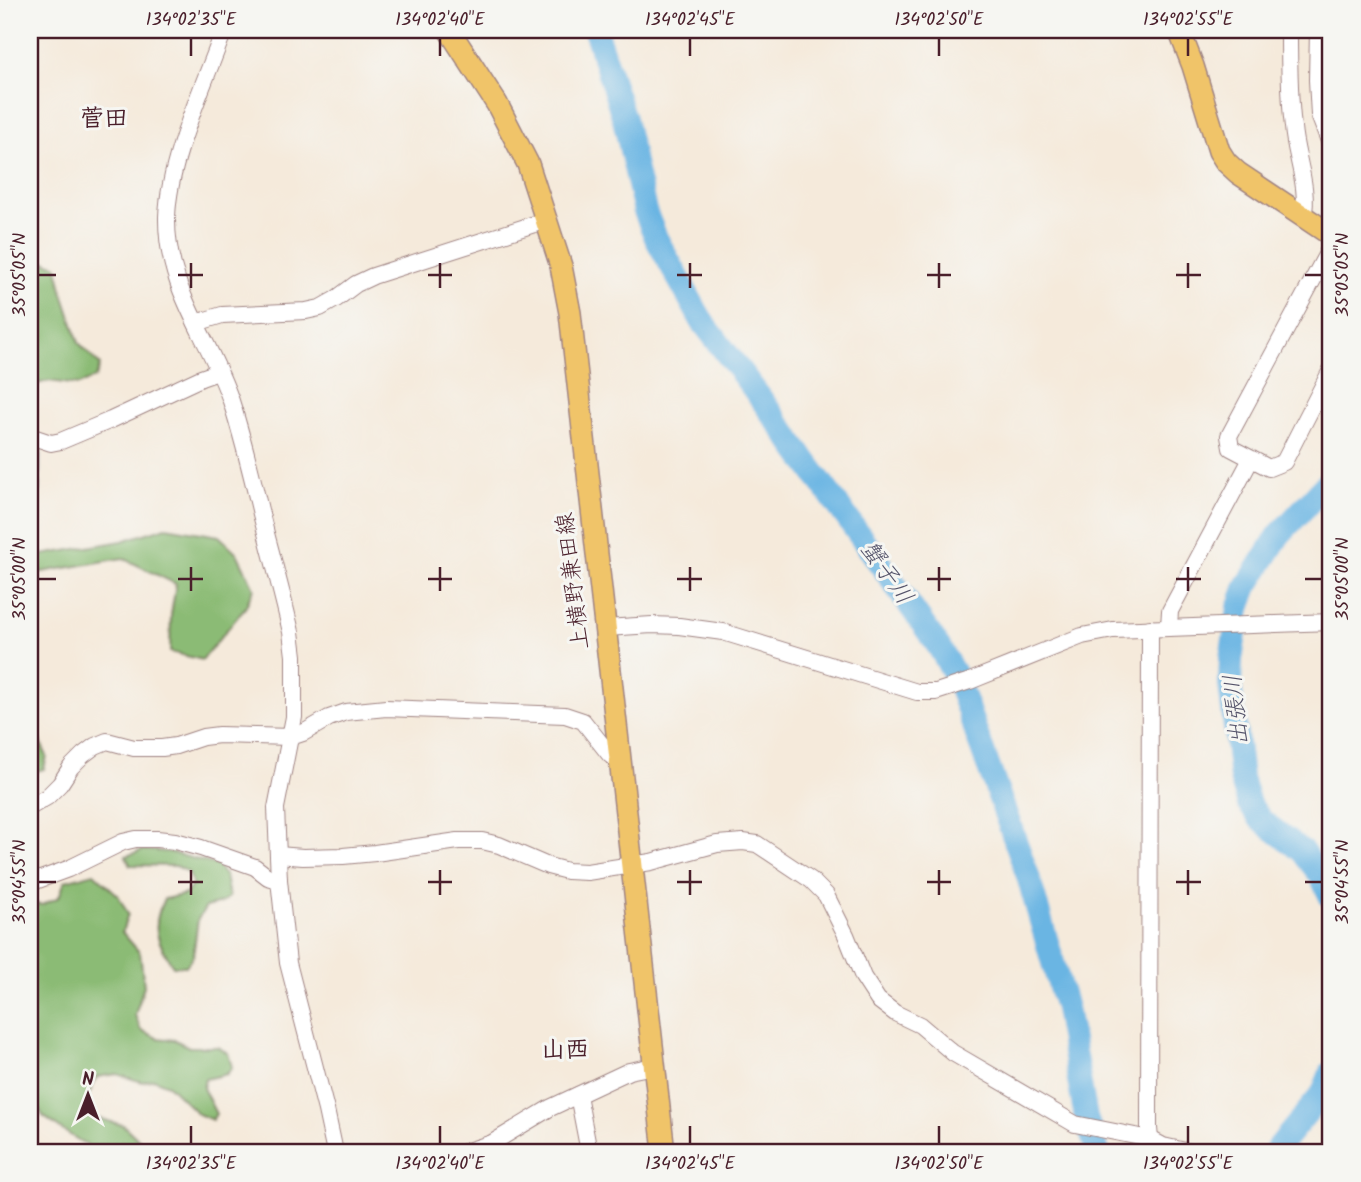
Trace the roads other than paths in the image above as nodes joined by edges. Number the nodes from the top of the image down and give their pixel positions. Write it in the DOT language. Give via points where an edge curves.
graph roads {
  1 [pos="223,30"];
  2 [pos="449,30"];
  3 [pos="1179,30"];
  4 [pos="1289,30"];
  5 [pos="1318,30"];
  6 [pos="1331,146"];
  7 [pos="1303,218"];
  8 [pos="547,220"];
  9 [pos="1331,236"];
  10 [pos="1331,246"];
  11 [pos="196,323"];
  12 [pos="1331,370"];
  13 [pos="218,372"];
  14 [pos="30,436"];
  15 [pos="1251,459"];
  16 [pos="1331,622"];
  17 [pos="1169,627"];
  18 [pos="606,628"];
  19 [pos="1150,628"];
  20 [pos="291,737"];
  21 [pos="621,762"];
  22 [pos="30,807"];
  23 [pos="278,855"];
  24 [pos="631,866"];
  25 [pos="279,880"];
  26 [pos="30,883"];
  27 [pos="654,1066"];
  28 [pos="579,1095"];
  29 [pos="1150,1139"];
  30 [pos="335,1152"];
  31 [pos="464,1152"];
  32 [pos="589,1152"];
  33 [pos="664,1152"];
  34 [pos="1190,1152"];
  1 -- 11 [label="street" via="183,141 167,214 173,270"];
  2 -- 8 [label="main road, 上横野兼田線" via="498,104 528,164"];
  3 -- 7 [label="main road" via="1226,162"];
  4 -- 7 [label="street"];
  5 -- 6 [label="street" via="1319,115"];
  7 -- 9 [label="main road"];
  8 -- 11 [label="street" via="373,276 320,308 222,315"];
  8 -- 18 [label="main road, 上横野兼田線" via="570,313"];
  10 -- 15 [label="street" via="1229,436 1231,448"];
  11 -- 13 [label="street"];
  12 -- 15 [label="street" via="1284,462 1269,468"];
  13 -- 14 [label="street" via="61,441 51,443"];
  13 -- 20 [label="street" via="247,458 292,632"];
  15 -- 17 [label="street" via="1170,611"];
  16 -- 17 [label="street"];
  17 -- 19 [label="street"];
  18 -- 19 [label="street" via="652,625 723,632 917,692 936,692 1082,636"];
  18 -- 21 [label="main road, 上横野兼田線"];
  19 -- 29 [label="street"];
  20 -- 21 [label="street" via="346,712 386,708 565,715 583,721"];
  20 -- 22 [label="street" via="219,735 162,748 134,748 107,741 83,755 47,797"];
  20 -- 23 [label="street" via="276,808"];
  21 -- 24 [label="main road, 上横野兼田線"];
  23 -- 24 [label="street" via="343,856 482,841 567,871"];
  23 -- 25 [label="street"];
  24 -- 27 [label="main road, 上横野兼田線"];
  24 -- 29 [label="street" via="717,844 757,844 826,895 863,977 878,1000 895,1013 920,1025 953,1053 1075,1124"];
  25 -- 26 [label="street" via="201,848 147,839 123,842"];
  25 -- 30 [label="street" via="288,963"];
  27 -- 28 [label="street" via="629,1071"];
  27 -- 33 [label="main road, 上横野兼田線"];
  28 -- 31 [label="street" via="492,1143"];
  28 -- 32 [label="street"];
  29 -- 34 [label="street"];
}
